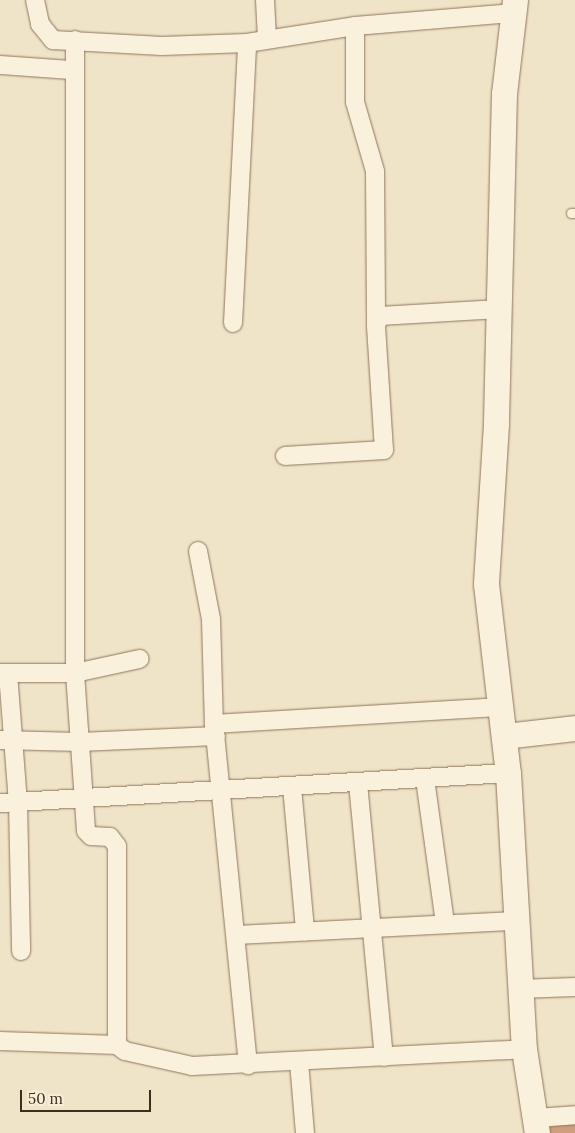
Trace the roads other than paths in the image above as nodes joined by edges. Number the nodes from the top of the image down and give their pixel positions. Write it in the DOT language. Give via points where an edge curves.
graph roads {
  1 [pos="36,0"];
  2 [pos="265,0"];
  3 [pos="515,6"];
  4 [pos="355,26"];
  5 [pos="266,39"];
  6 [pos="75,40"];
  7 [pos="247,42"];
  8 [pos="0,65"];
  9 [pos="72,70"];
  10 [pos="499,309"];
  11 [pos="233,323"];
  12 [pos="376,325"];
  13 [pos="285,456"];
  14 [pos="198,551"];
  15 [pos="139,659"];
  16 [pos="4,673"];
  17 [pos="75,673"];
  18 [pos="501,707"];
  19 [pos="575,728"];
  20 [pos="215,730"];
  21 [pos="505,736"];
  22 [pos="7,740"];
  23 [pos="80,742"];
  24 [pos="508,773"];
  25 [pos="426,779"];
  26 [pos="358,783"];
  27 [pos="292,787"];
  28 [pos="223,792"];
  29 [pos="84,799"];
  30 [pos="18,802"];
  31 [pos="0,803"];
  32 [pos="516,921"];
  33 [pos="445,924"];
  34 [pos="372,927"];
  35 [pos="305,931"];
  36 [pos="236,935"];
  37 [pos="21,951"];
  38 [pos="575,986"];
  39 [pos="519,988"];
  40 [pos="0,1041"];
  41 [pos="117,1044"];
  42 [pos="524,1049"];
  43 [pos="384,1057"];
  44 [pos="299,1062"];
  45 [pos="248,1065"];
  46 [pos="575,1115"];
  47 [pos="537,1126"];
  48 [pos="305,1133"];
  1 -- 6 [label="street" via="47,37"];
  2 -- 5 [label="street"];
  3 -- 4 [label="street"];
  3 -- 10 [label="street" via="504,93"];
  4 -- 5 [label="street"];
  4 -- 12 [label="street" via="355,102 375,171"];
  5 -- 7 [label="street"];
  6 -- 7 [label="street" via="162,46"];
  6 -- 9 [label="street"];
  7 -- 11 [label="street"];
  8 -- 9 [label="street"];
  9 -- 17 [label="street" via="78,350"];
  10 -- 12 [label="street" via="386,314"];
  10 -- 18 [label="street" via="486,584"];
  12 -- 13 [label="street" via="384,450"];
  14 -- 20 [label="street" via="210,619"];
  15 -- 17 [label="street"];
  16 -- 17 [label="street"];
  16 -- 22 [label="street"];
  17 -- 23 [label="street"];
  18 -- 20 [label="street"];
  18 -- 21 [label="street"];
  19 -- 21 [label="street"];
  20 -- 23 [label="street"];
  20 -- 28 [label="street"];
  21 -- 24 [label="street"];
  22 -- 23 [label="street"];
  22 -- 30 [label="street"];
  23 -- 29 [label="street"];
  24 -- 25 [label="street"];
  24 -- 32 [label="street"];
  25 -- 26 [label="street"];
  25 -- 33 [label="street"];
  26 -- 27 [label="street"];
  26 -- 34 [label="street"];
  27 -- 28 [label="street"];
  27 -- 35 [label="street"];
  28 -- 29 [label="street"];
  28 -- 36 [label="street"];
  29 -- 30 [label="street"];
  29 -- 41 [label="street" via="88,834 110,837 117,846"];
  30 -- 31 [label="street"];
  30 -- 37 [label="street"];
  32 -- 33 [label="street"];
  32 -- 39 [label="street"];
  33 -- 34 [label="street"];
  34 -- 35 [label="street"];
  34 -- 43 [label="street"];
  35 -- 36 [label="street"];
  36 -- 45 [label="street"];
  38 -- 39 [label="street"];
  39 -- 42 [label="street"];
  40 -- 41 [label="street"];
  41 -- 45 [label="street" via="125,1051 192,1066"];
  42 -- 43 [label="street"];
  42 -- 47 [label="street"];
  43 -- 44 [label="street"];
  44 -- 45 [label="street"];
  44 -- 48 [label="street"];
  46 -- 47 [label="street"];
}
